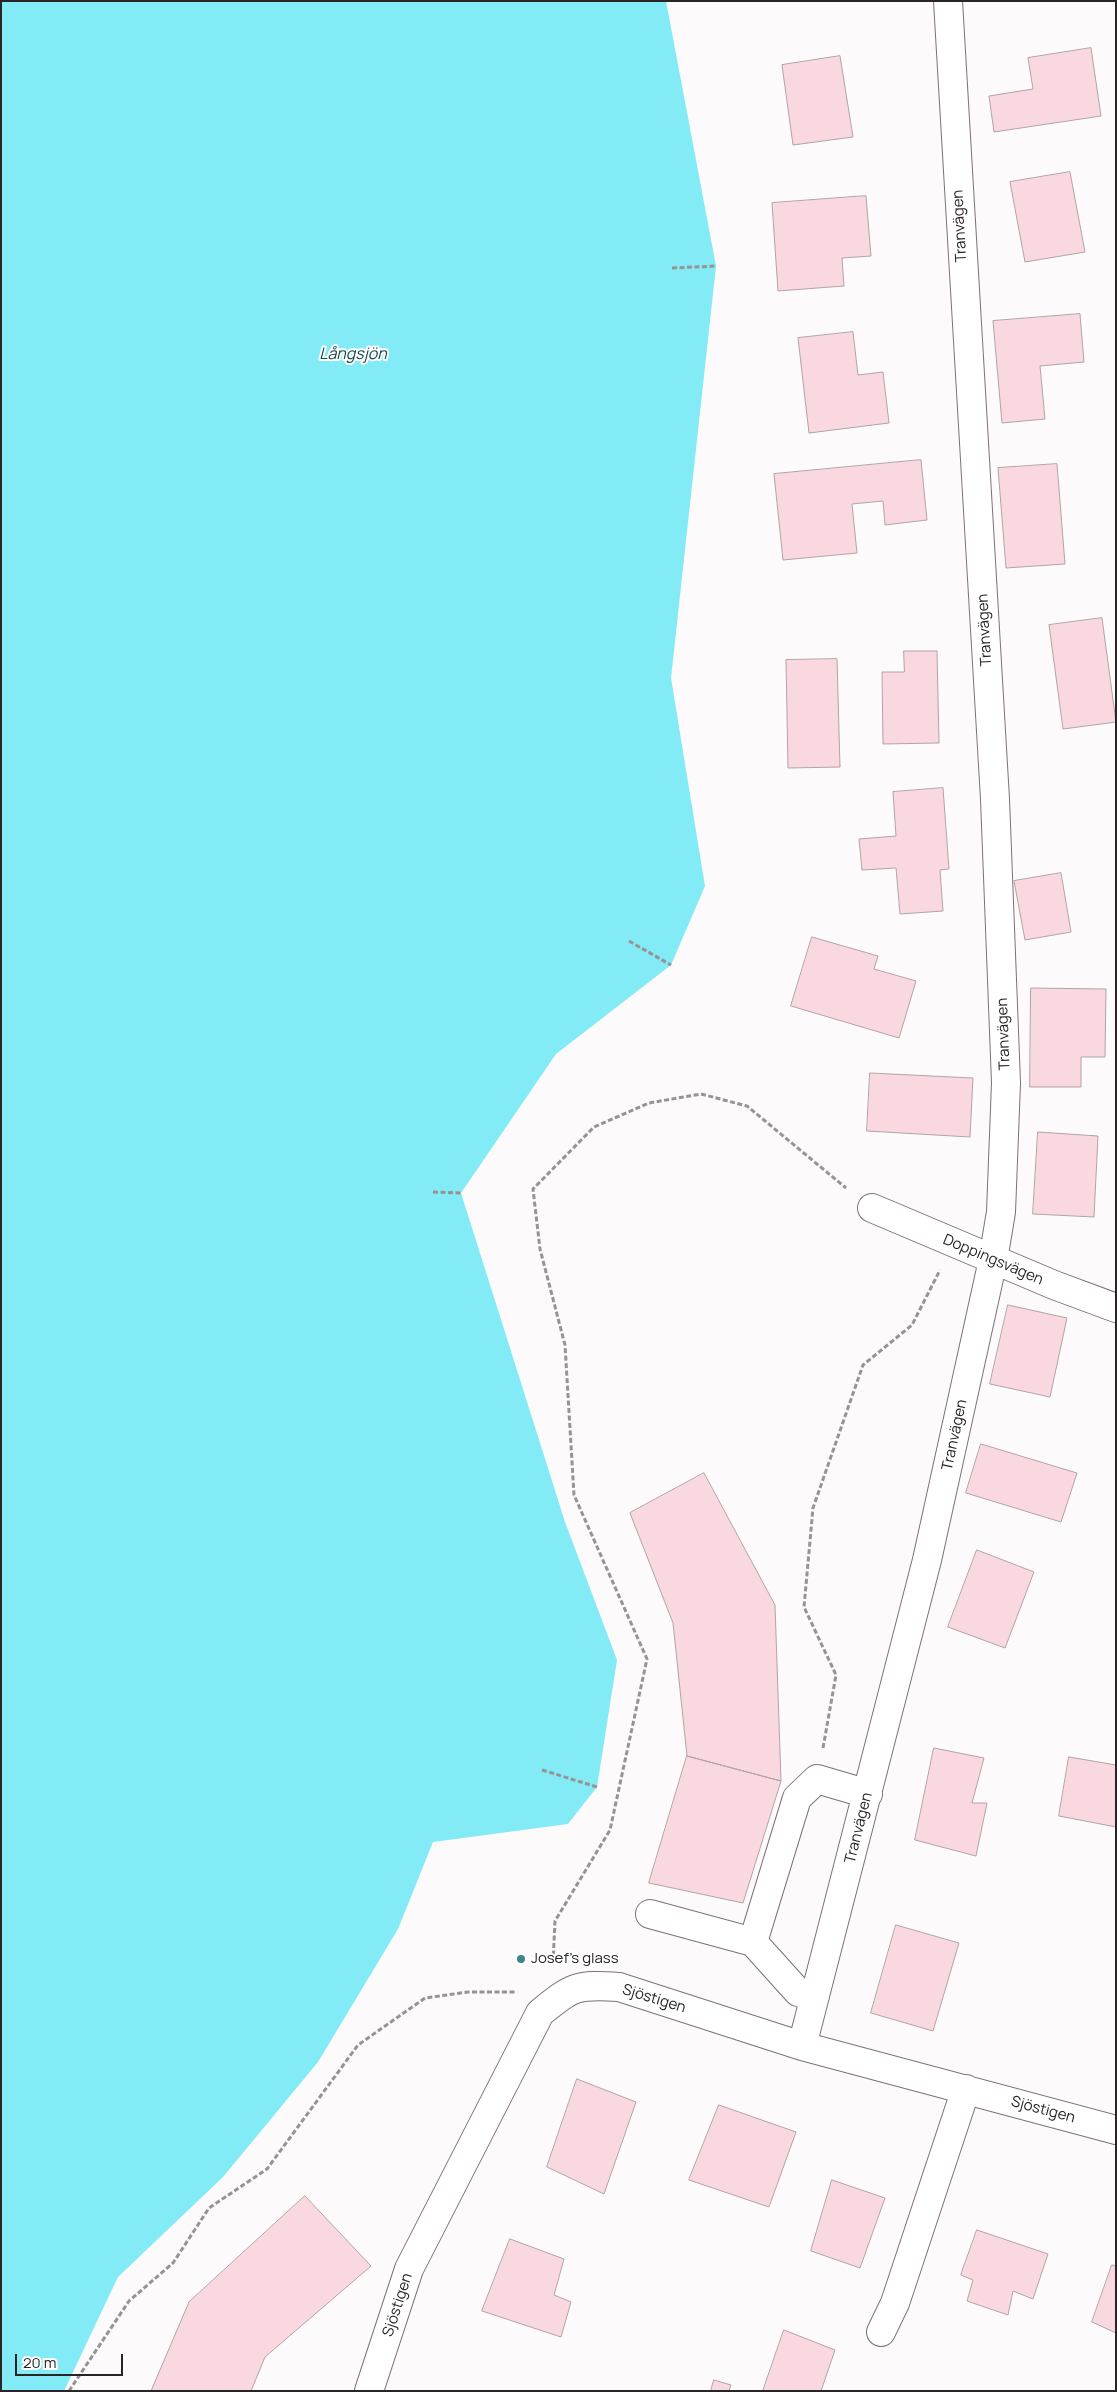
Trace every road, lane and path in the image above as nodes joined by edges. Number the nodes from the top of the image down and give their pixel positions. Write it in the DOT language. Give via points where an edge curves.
graph roads {
  1 [pos="948,1"];
  2 [pos="716,266"];
  3 [pos="672,268"];
  4 [pos="629,941"];
  5 [pos="671,964"];
  6 [pos="433,1192"];
  7 [pos="461,1193"];
  8 [pos="872,1208"];
  9 [pos="954,1243"];
  10 [pos="994,1260"];
  11 [pos="1116,1308"];
  12 [pos="542,1770"];
  13 [pos="817,1779"];
  14 [pos="597,1787"];
  15 [pos="868,1794"];
  16 [pos="650,1914"];
  17 [pos="753,1942"];
  18 [pos="565,1993"];
  19 [pos="815,1996"];
  20 [pos="802,2046"];
  21 [pos="966,2089"];
  22 [pos="1116,2130"];
  23 [pos="881,2332"];
  24 [pos="69,2391"];
  25 [pos="369,2391"];
  1 -- 10 [label="street, Tranvägen" via="995,799 1006,1084 1001,1212"];
  2 -- 3 [label="path"];
  4 -- 5 [label="path"];
  6 -- 7 [label="path"];
  8 -- 9 [label="street, Doppingsvägen"];
  8 -- 18 [label="path" via="747,1106 701,1094 650,1104 594,1127 533,1189 540,1249 565,1345 574,1495 648,1659 610,1830 555,1921 552,1962"];
  9 -- 10 [label="street, Doppingsvägen"];
  9 -- 13 [label="path" via="912,1325 864,1365 814,1508 804,1607 836,1675"];
  10 -- 11 [label="street, Doppingsvägen"];
  10 -- 15 [label="street, Tranvägen" via="928,1560"];
  12 -- 14 [label="path"];
  13 -- 15 [label="street"];
  13 -- 17 [label="street" via="797,1798"];
  15 -- 19 [label="street, Tranvägen"];
  16 -- 17 [label="street"];
  17 -- 19 [label="street" via="798,1992"];
  18 -- 20 [label="street, Sjöstigen" via="588,1985 619,1987"];
  18 -- 24 [label="path" via="468,1992 425,1998 358,2045 267,2169 209,2208 173,2263 129,2301"];
  18 -- 25 [label="street, Sjöstigen" via="540,2013 410,2269"];
  19 -- 20 [label="street, Tranvägen"];
  20 -- 21 [label="street, Sjöstigen"];
  21 -- 22 [label="street, Sjöstigen"];
  21 -- 23 [label="street" via="898,2293"];
}
